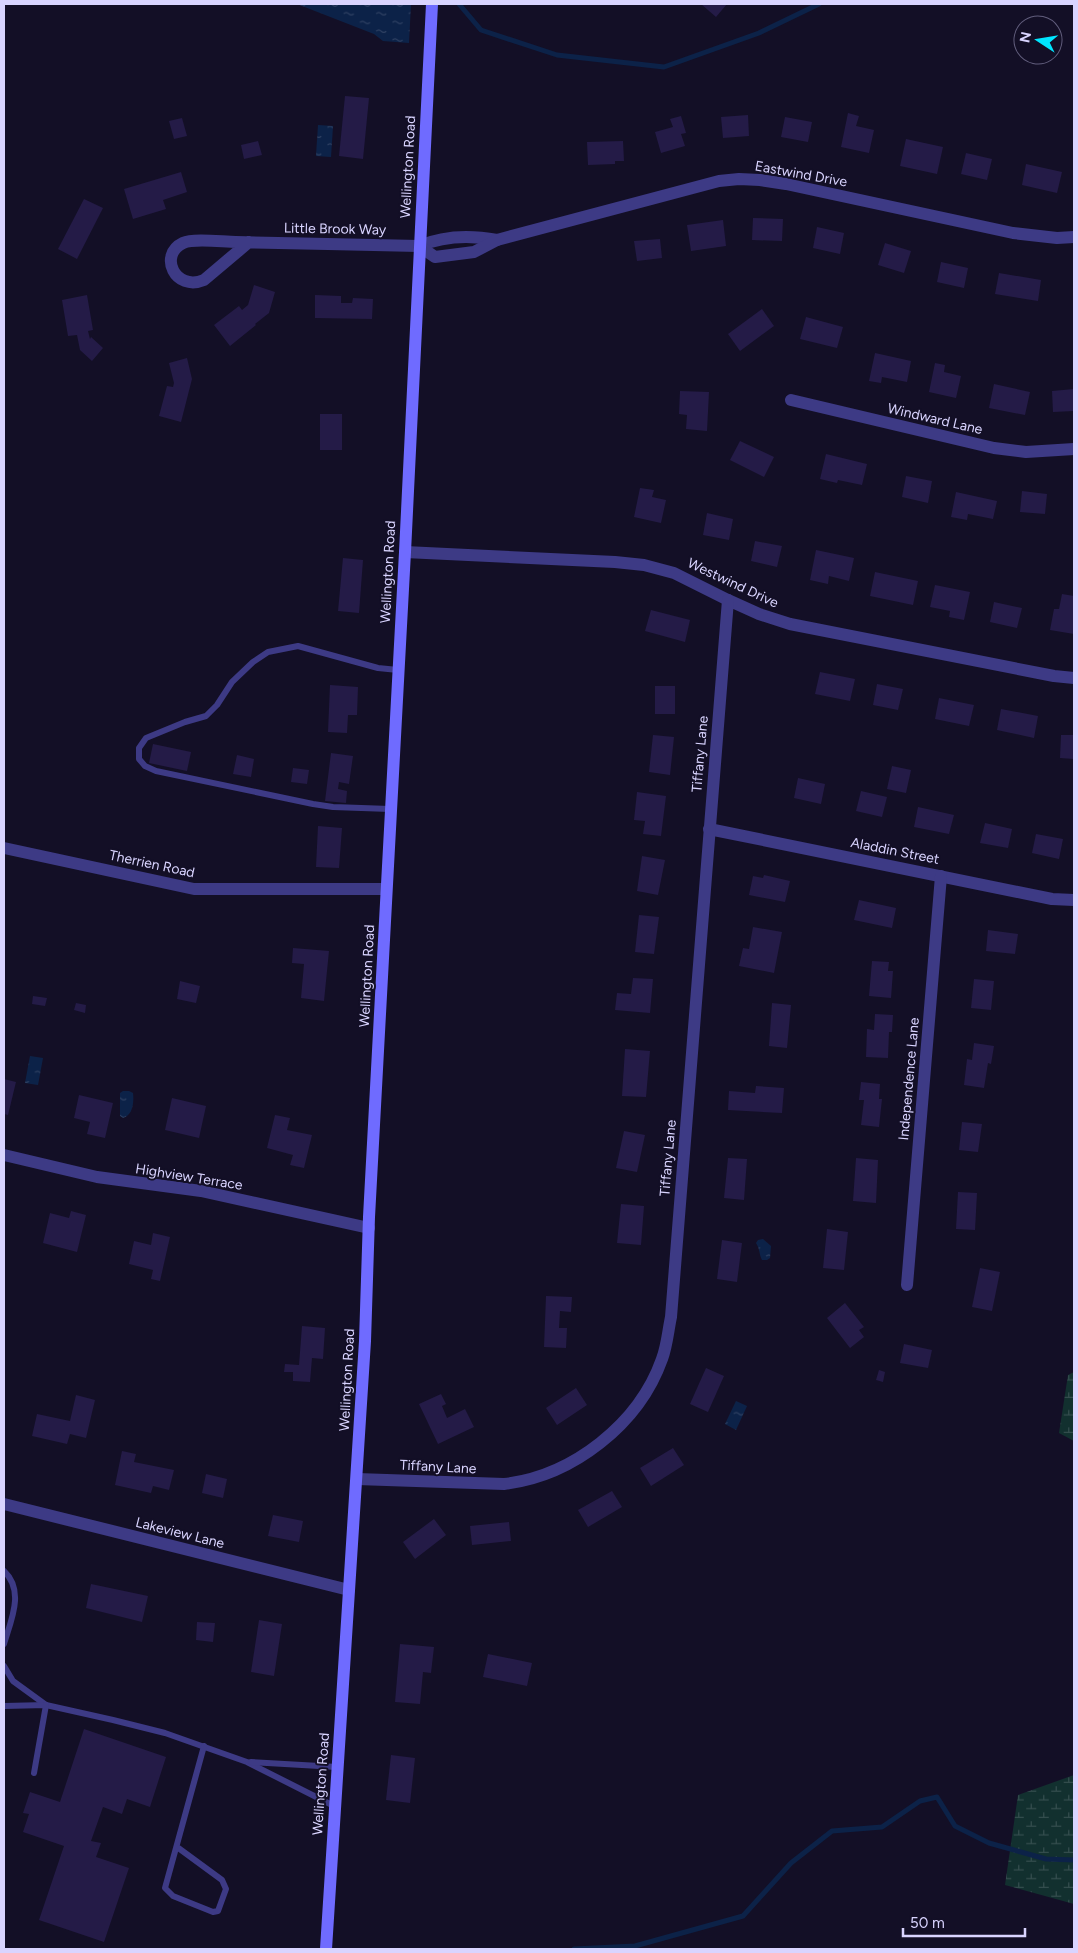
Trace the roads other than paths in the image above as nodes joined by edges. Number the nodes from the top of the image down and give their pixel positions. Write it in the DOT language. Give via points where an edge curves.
graph roads {
  1 [pos="432,4"];
  2 [pos="1074,237"];
  3 [pos="250,242"];
  4 [pos="419,246"];
  5 [pos="792,400"];
  6 [pos="1074,450"];
  7 [pos="405,552"];
  8 [pos="728,600"];
  9 [pos="398,670"];
  10 [pos="1074,678"];
  11 [pos="390,809"];
  12 [pos="710,829"];
  13 [pos="4,848"];
  14 [pos="941,876"];
  15 [pos="386,889"];
  16 [pos="1074,900"];
  17 [pos="4,1155"];
  18 [pos="369,1228"];
  19 [pos="907,1285"];
  20 [pos="357,1479"];
  21 [pos="4,1504"];
  22 [pos="4,1571"];
  23 [pos="348,1590"];
  24 [pos="4,1644"];
  25 [pos="4,1666"];
  26 [pos="46,1705"];
  27 [pos="4,1706"];
  28 [pos="204,1746"];
  29 [pos="247,1762"];
  30 [pos="337,1767"];
  31 [pos="34,1773"];
  32 [pos="334,1806"];
  33 [pos="177,1847"];
  34 [pos="326,1949"];
  1 -- 4 [label="main road, Wellington Road"];
  2 -- 4 [label="street, Eastwind Drive" via="1013,234 786,184 738,179 701,185 497,240 478,237 434,240"];
  3 -- 3 [label="street, Little Brook Way" via="183,243 173,254 174,274 185,282 198,283"];
  3 -- 4 [label="street, Little Brook Way"];
  4 -- 7 [label="main road, Wellington Road"];
  5 -- 6 [label="street, Windward Lane" via="994,448 1026,452"];
  7 -- 8 [label="street, Westwind Drive" via="644,566 674,573"];
  7 -- 9 [label="main road, Wellington Road"];
  8 -- 10 [label="street, Westwind Drive" via="759,614 809,629"];
  8 -- 12 [label="street, Tiffany Lane"];
  9 -- 11 [label="main road, Wellington Road"];
  9 -- 11 [label="lane" via="378,668 298,646 268,652 252,662 232,682 206,716 146,738 139,748 139,759 156,771 313,804"];
  11 -- 15 [label="main road, Wellington Road"];
  12 -- 14 [label="street, Aladdin Street"];
  12 -- 20 [label="street, Tiffany Lane" via="671,1317 663,1358 646,1393 622,1423 594,1448 560,1469 524,1482 480,1484"];
  13 -- 15 [label="street, Therrien Road" via="194,889"];
  14 -- 16 [label="street, Aladdin Street" via="1052,899"];
  14 -- 19 [label="street, Independence Lane"];
  15 -- 18 [label="main road, Wellington Road"];
  17 -- 18 [label="street, Highview Terrace" via="90,1176 201,1191"];
  18 -- 20 [label="main road, Wellington Road"];
  20 -- 23 [label="main road, Wellington Road"];
  21 -- 23 [label="street, Lakeview Lane"];
  22 -- 24 [label="lane" via="11,1578 17,1601"];
  23 -- 30 [label="main road, Wellington Road"];
  25 -- 26 [label="lane" via="13,1680"];
  26 -- 27 [label="lane"];
  26 -- 28 [label="lane" via="114,1720"];
  26 -- 31 [label="lane"];
  28 -- 29 [label="lane"];
  28 -- 33 [label="lane"];
  29 -- 30 [label="lane"];
  29 -- 32 [label="lane"];
  30 -- 32 [label="main road, Wellington Road"];
  32 -- 34 [label="main road, Wellington Road"];
  33 -- 33 [label="lane" via="165,1888 173,1896 213,1912 218,1911 226,1889 222,1880"];
}
